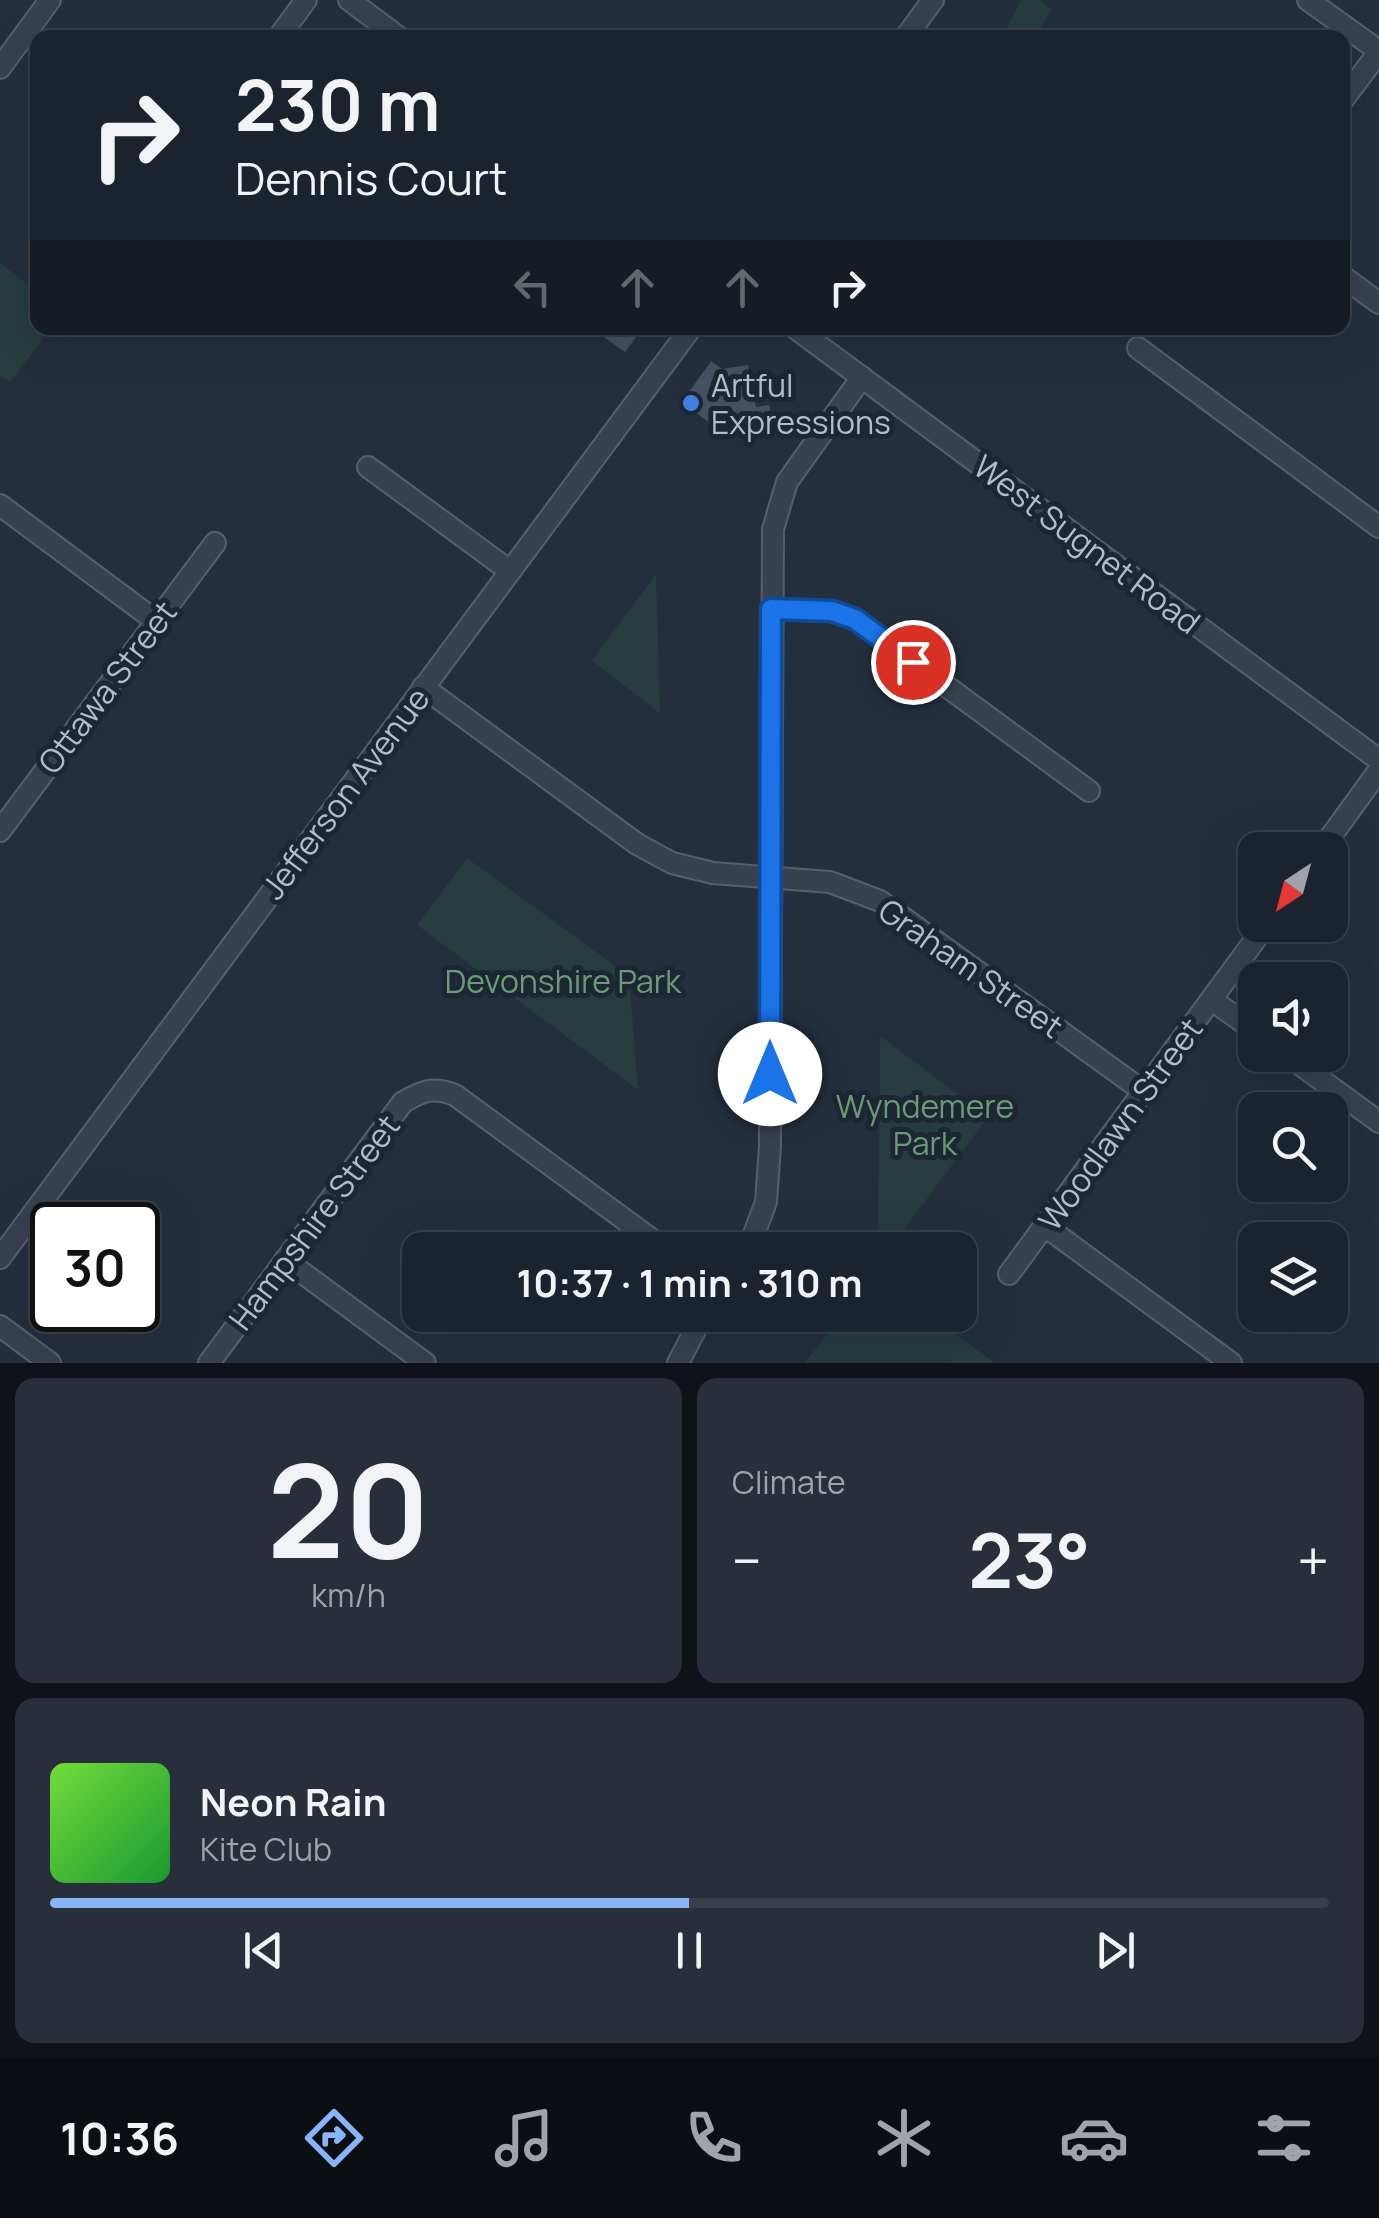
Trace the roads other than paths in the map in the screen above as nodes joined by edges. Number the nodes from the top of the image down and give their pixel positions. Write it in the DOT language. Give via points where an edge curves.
graph roads {
  1 [pos="50,0"];
  2 [pos="306,0"];
  3 [pos="349,0"];
  4 [pos="933,0"];
  5 [pos="1308,0"];
  6 [pos="284,30"];
  7 [pos="389,30"];
  8 [pos="911,30"];
  9 [pos="1350,30"];
  10 [pos="1350,30"];
  11 [pos="1379,51"];
  12 [pos="0,68"];
  13 [pos="1372,77"];
  14 [pos="1350,95"];
  15 [pos="1350,282"];
  16 [pos="1379,303"];
  17 [pos="686,335"];
  18 [pos="805,335"];
  19 [pos="1138,348"];
  20 [pos="862,377"];
  21 [pos="368,467"];
  22 [pos="0,505"];
  23 [pos="1379,526"];
  24 [pos="215,543"];
  25 [pos="510,571"];
  26 [pos="771,609"];
  27 [pos="156,622"];
  28 [pos="424,688"];
  29 [pos="1379,760"];
  30 [pos="1379,770"];
  31 [pos="1089,791"];
  32 [pos="0,831"];
  33 [pos="1334,832"];
  34 [pos="770,878"];
  35 [pos="1254,942"];
  36 [pos="1212,1000"];
  37 [pos="1238,1019"];
  38 [pos="1311,1072"];
  39 [pos="1143,1091"];
  40 [pos="1379,1122"];
  41 [pos="1045,1226"];
  42 [pos="642,1232"];
  43 [pos="755,1232"];
  44 [pos="0,1258"];
  45 [pos="285,1260"];
  46 [pos="1009,1274"];
  47 [pos="0,1326"];
  48 [pos="694,1332"];
  49 [pos="50,1363"];
  50 [pos="209,1363"];
  51 [pos="425,1363"];
  52 [pos="678,1363"];
  53 [pos="1231,1363"];
  1 -- 12 [label="street"];
  2 -- 6 [label="street"];
  3 -- 7 [label="street"];
  4 -- 8 [label="street"];
  5 -- 10 [label="street"];
  9 -- 11 [label="street"];
  11 -- 13 [label="street"];
  13 -- 14 [label="street"];
  15 -- 16 [label="street"];
  17 -- 25 [label="street, Jefferson Avenue"];
  18 -- 20 [label="street, West Sugnet Road"];
  19 -- 23 [label="street"];
  20 -- 26 [label="street" via="798,463 779,501"];
  20 -- 29 [label="street, West Sugnet Road"];
  21 -- 25 [label="street"];
  22 -- 27 [label="street"];
  24 -- 27 [label="street, Ottawa Street"];
  25 -- 28 [label="street, Jefferson Avenue"];
  26 -- 31 [label="street" via="832,611 855,619"];
  26 -- 34 [label="street"];
  27 -- 32 [label="street, Ottawa Street"];
  28 -- 34 [label="street, Graham Street" via="637,844 672,863"];
  28 -- 44 [label="street, Jefferson Avenue"];
  30 -- 33 [label="street"];
  34 -- 39 [label="street, Graham Street" via="830,882 880,901"];
  34 -- 43 [label="street" via="770,1146 766,1202"];
  35 -- 36 [label="street, Woodlawn Street"];
  36 -- 37 [label="street"];
  36 -- 39 [label="street, Woodlawn Street"];
  38 -- 40 [label="street"];
  39 -- 41 [label="street, Woodlawn Street"];
  41 -- 46 [label="street, Woodlawn Street"];
  41 -- 53 [label="street"];
  42 -- 45 [label="street, Hampshire Street" via="455,1094 426,1089 404,1102"];
  45 -- 50 [label="street, Hampshire Street"];
  45 -- 51 [label="street"];
  47 -- 49 [label="street"];
  48 -- 52 [label="street"];
}
